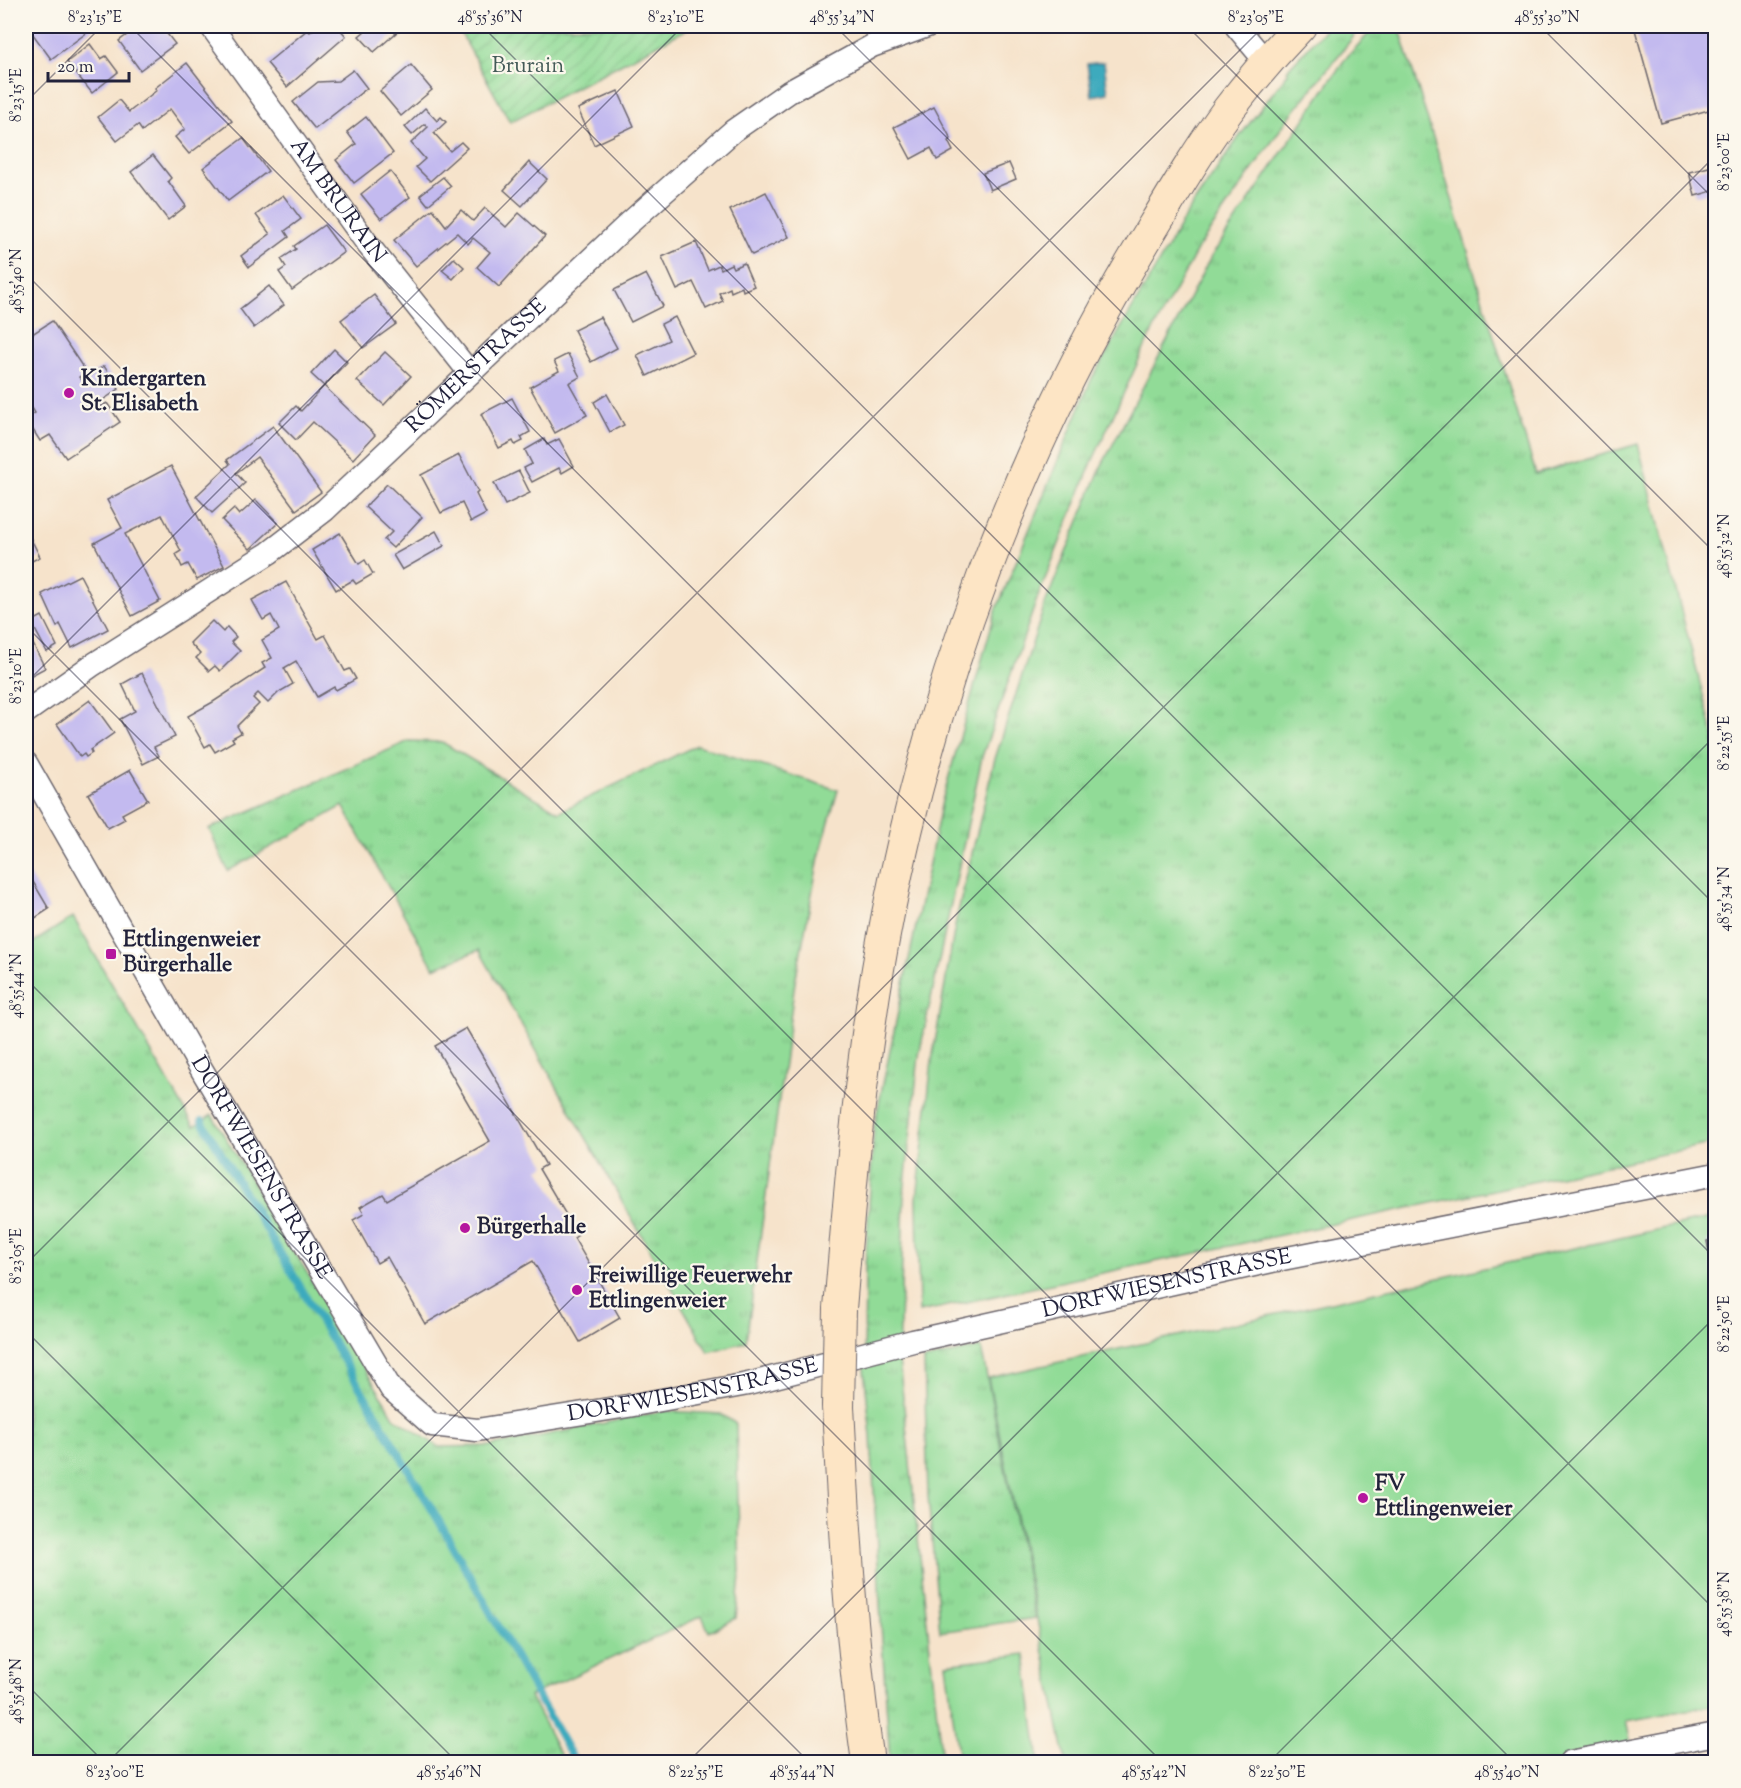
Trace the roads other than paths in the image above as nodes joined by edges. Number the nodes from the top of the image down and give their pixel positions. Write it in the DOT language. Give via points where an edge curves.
graph roads {
  1 [pos="212,26"];
  2 [pos="927,26"];
  3 [pos="1236,26"];
  4 [pos="1300,26"];
  5 [pos="868,36"];
  6 [pos="1274,45"];
  7 [pos="470,373"];
  8 [pos="26,712"];
  9 [pos="26,763"];
  10 [pos="1716,1174"];
  11 [pos="1716,1734"];
  12 [pos="868,1762"];
  13 [pos="1570,1762"];
  1 -- 7 [label="street, AM BRURAIN" via="369,246"];
  2 -- 5 [label="street, RÖMERSTRASSE"];
  3 -- 6 [label="street"];
  4 -- 6 [label="main road"];
  5 -- 7 [label="street, RÖMERSTRASSE" via="733,131"];
  6 -- 12 [label="main road, bridge" via="1178,186 1104,310 1007,518 947,682 922,770 888,915 865,1051 840,1309 838,1406 847,1570"];
  7 -- 8 [label="street, RÖMERSTRASSE" via="325,510 269,553"];
  9 -- 10 [label="street, DORFWIESENSTRASSE" via="391,1389 432,1425 477,1430 748,1384 913,1341 1272,1261"];
  11 -- 13 [label="street"];
}
